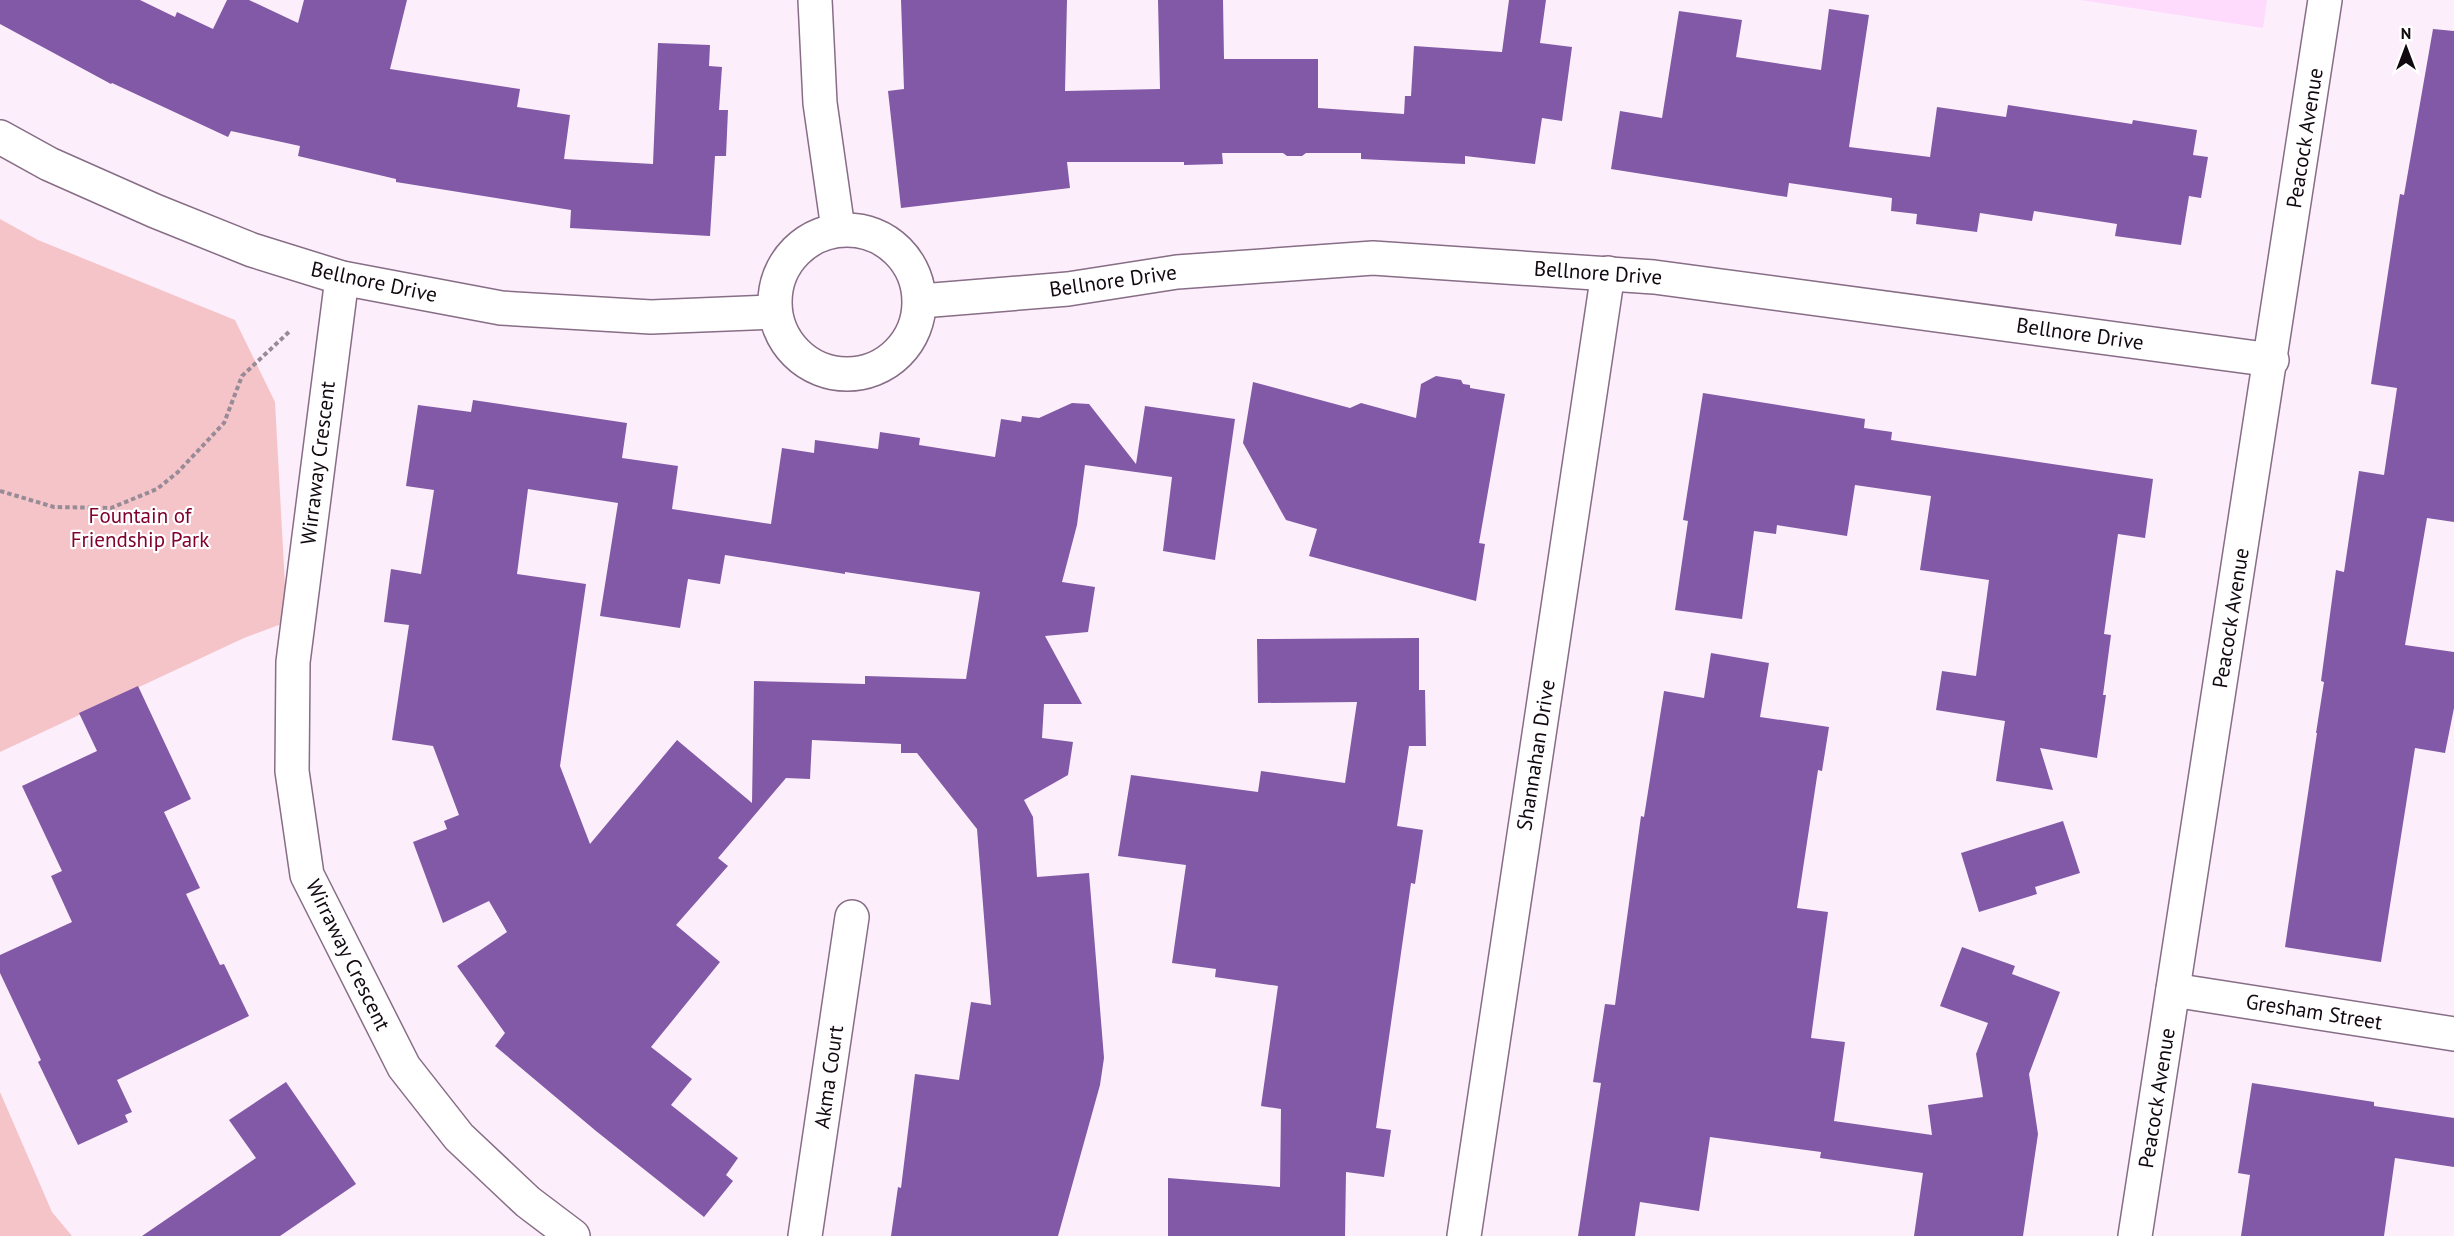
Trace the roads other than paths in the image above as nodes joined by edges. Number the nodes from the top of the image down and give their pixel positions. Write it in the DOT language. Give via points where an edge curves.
graph roads {
  1 [pos="815,0"];
  2 [pos="2325,0"];
  3 [pos="0,137"];
  4 [pos="838,229"];
  5 [pos="1608,273"];
  6 [pos="331,275"];
  7 [pos="921,301"];
  8 [pos="773,312"];
  9 [pos="2272,360"];
  10 [pos="852,917"];
  11 [pos="2173,990"];
  12 [pos="2454,1034"];
  13 [pos="573,1236"];
  14 [pos="806,1236"];
  15 [pos="1464,1236"];
  16 [pos="2135,1236"];
  1 -- 4 [label="street" via="820,103"];
  2 -- 9 [label="street, Peacock Avenue"];
  3 -- 6 [label="street, Bellnore Drive" via="49,164 155,211 252,250"];
  4 -- 7 [label="street" via="885,239 914,273"];
  4 -- 8 [label="street" via="808,240 779,272"];
  5 -- 7 [label="street, Bellnore Drive" via="1373,258 1177,272 1068,289"];
  5 -- 9 [label="street, Bellnore Drive" via="1654,276"];
  5 -- 15 [label="street, Shannahan Drive"];
  6 -- 8 [label="street, Bellnore Drive" via="501,308 651,317"];
  6 -- 13 [label="street, Wirraway Crescent" via="293,662 292,771 307,875 404,1067 459,1137 528,1202"];
  7 -- 8 [label="street" via="916,329 887,364 856,375 817,370 783,340"];
  9 -- 11 [label="street, Peacock Avenue"];
  10 -- 14 [label="street, Akma Court"];
  11 -- 12 [label="street, Gresham Street"];
  11 -- 16 [label="street, Peacock Avenue"];
}
